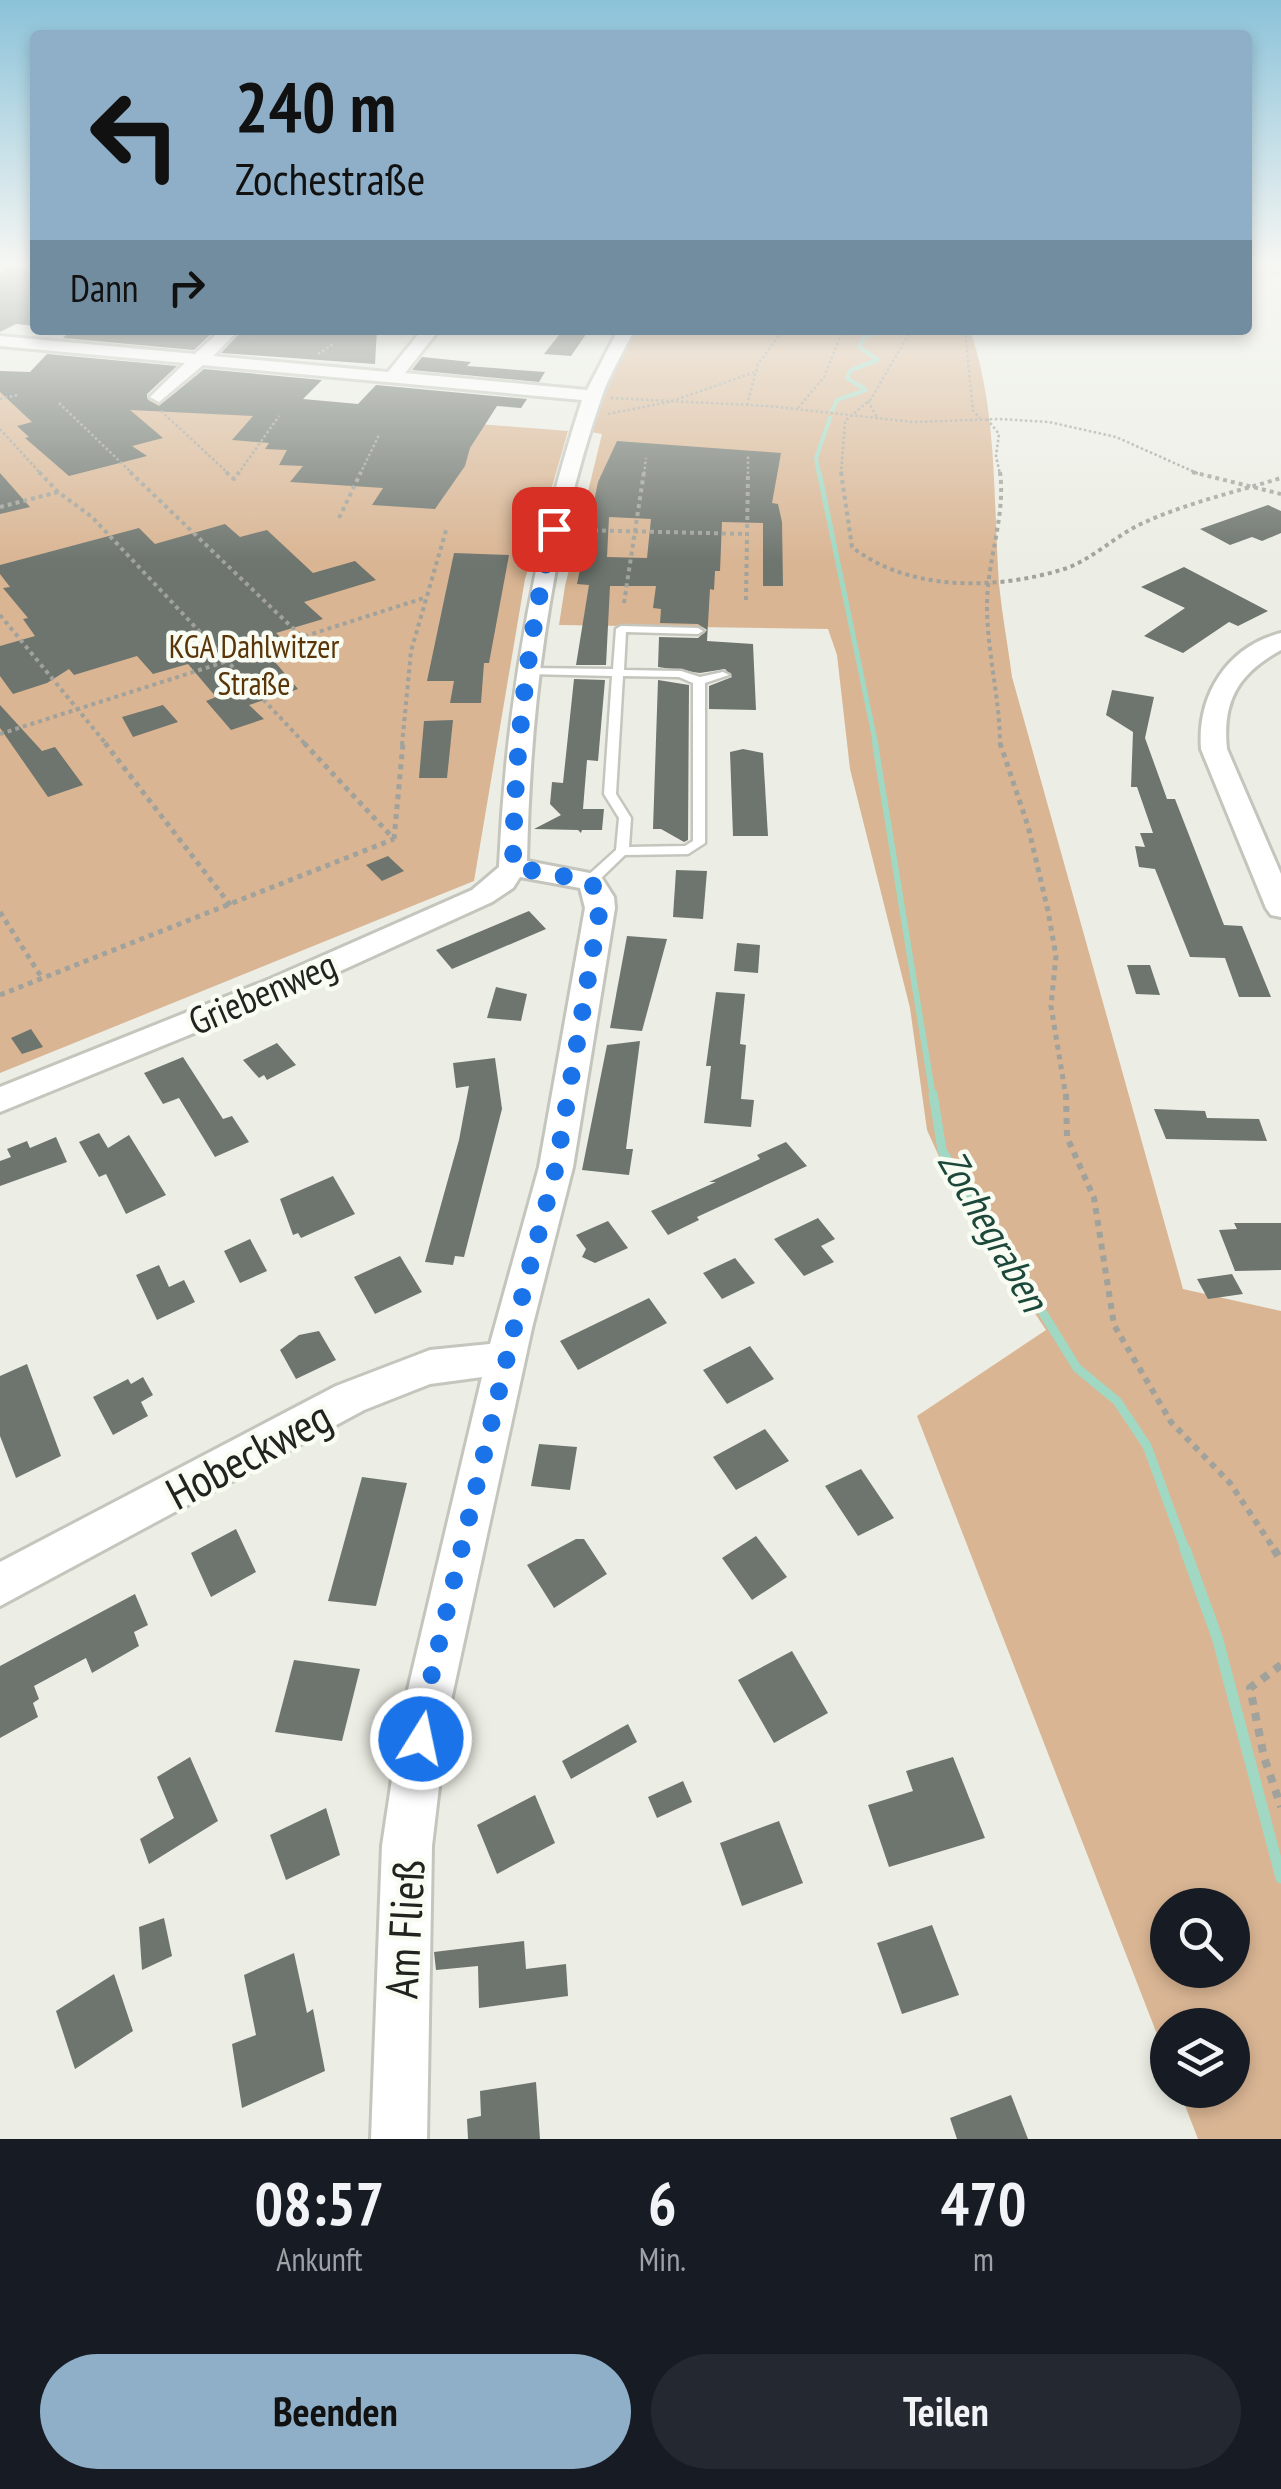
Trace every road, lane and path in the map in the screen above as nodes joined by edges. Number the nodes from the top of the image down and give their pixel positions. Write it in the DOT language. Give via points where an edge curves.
graph roads {
  1 [pos="194,363"];
  2 [pos="237,363"];
  3 [pos="404,363"];
  4 [pos="611,363"];
  5 [pos="762,363"];
  6 [pos="830,363"];
  7 [pos="891,363"];
  8 [pos="969,363"];
  9 [pos="758,371"];
  10 [pos="392,378"];
  11 [pos="159,396"];
  12 [pos="676,400"];
  13 [pos="868,401"];
  14 [pos="60,403"];
  15 [pos="747,405"];
  16 [pos="590,408"];
  17 [pos="798,410"];
  18 [pos="279,416"];
  19 [pos="850,416"];
  20 [pos="878,419"];
  21 [pos="985,420"];
  22 [pos="0,428"];
  23 [pos="379,435"];
  24 [pos="748,456"];
  25 [pos="646,458"];
  26 [pos="1281,478"];
  27 [pos="1258,488"];
  28 [pos="58,492"];
  29 [pos="1281,494"];
  30 [pos="0,507"];
  31 [pos="339,518"];
  32 [pos="447,527"];
  33 [pos="578,530"];
  34 [pos="635,530"];
  35 [pos="748,534"];
  36 [pos="987,585"];
  37 [pos="424,598"];
  38 [pos="746,600"];
  39 [pos="624,603"];
  40 [pos="0,615"];
  41 [pos="698,631"];
  42 [pos="300,636"];
  43 [pos="1281,640"];
  44 [pos="226,660"];
  45 [pos="529,671"];
  46 [pos="616,672"];
  47 [pos="723,675"];
  48 [pos="699,680"];
  49 [pos="78,708"];
  50 [pos="0,734"];
  51 [pos="394,839"];
  52 [pos="622,851"];
  53 [pos="513,867"];
  54 [pos="590,881"];
  55 [pos="231,906"];
  56 [pos="1281,908"];
  57 [pos="0,912"];
  58 [pos="42,978"];
  59 [pos="0,995"];
  60 [pos="0,1100"];
  61 [pos="506,1361"];
  62 [pos="1281,1561"];
  63 [pos="0,1585"];
  64 [pos="1281,1664"];
  65 [pos="1281,1807"];
  66 [pos="399,2139"];
  1 -- 11 [label="street"];
  2 -- 10 [label="street"];
  3 -- 10 [label="street"];
  4 -- 16 [label="street"];
  5 -- 9 [label="path"];
  6 -- 17 [label="path"];
  7 -- 13 [label="path"];
  8 -- 21 [label="path" via="973,410"];
  9 -- 12 [label="path"];
  9 -- 15 [label="path"];
  10 -- 16 [label="street"];
  11 -- 18 [label="path" via="155,405 234,479"];
  12 -- 15 [label="path"];
  12 -- 16 [label="path"];
  12 -- 16 [label="path"];
  13 -- 19 [label="path"];
  13 -- 20 [label="path"];
  14 -- 42 [label="path"];
  15 -- 17 [label="path"];
  16 -- 45 [label="street" via="546,559"];
  17 -- 19 [label="path"];
  19 -- 20 [label="path"];
  19 -- 36 [label="path" via="839,483 852,548 898,570"];
  20 -- 21 [label="path"];
  21 -- 27 [label="path" via="1049,422 1101,433 1194,473"];
  21 -- 36 [label="path" via="999,434 1001,478"];
  22 -- 28 [label="path"];
  23 -- 31 [label="path"];
  24 -- 35 [label="path"];
  25 -- 34 [label="path"];
  26 -- 27 [label="path"];
  27 -- 29 [label="path"];
  27 -- 36 [label="path" via="1182,507 1052,574"];
  28 -- 30 [label="path"];
  28 -- 44 [label="path" via="92,517"];
  32 -- 37 [label="path"];
  33 -- 34 [label="path"];
  34 -- 35 [label="path"];
  34 -- 39 [label="path"];
  35 -- 38 [label="path"];
  36 -- 62 [label="path" via="1000,752 1028,826 1048,911 1056,956 1050,1006 1065,1077 1068,1137 1094,1198 1114,1326 1171,1422 1230,1483"];
  37 -- 42 [label="path"];
  37 -- 51 [label="path" via="412,651"];
  40 -- 49 [label="path"];
  41 -- 46 [label="lane" via="621,629"];
  42 -- 44 [label="path"];
  43 -- 56 [label="street" via="1230,676 1210,721 1214,749"];
  44 -- 49 [label="path"];
  44 -- 51 [label="path"];
  45 -- 46 [label="lane"];
  45 -- 53 [label="street"];
  46 -- 48 [label="lane"];
  46 -- 52 [label="lane" via="610,794 625,818"];
  47 -- 48 [label="lane"];
  48 -- 52 [label="lane" via="698,843 688,850"];
  49 -- 50 [label="path"];
  49 -- 55 [label="path"];
  51 -- 55 [label="path"];
  52 -- 54 [label="lane"];
  53 -- 54 [label="street"];
  53 -- 60 [label="street, Griebenweg" via="482,896"];
  54 -- 61 [label="street, Am Fließ" via="600,897 591,972 556,1167"];
  55 -- 58 [label="path"];
  57 -- 58 [label="path"];
  58 -- 59 [label="path"];
  61 -- 63 [label="street, Hobeckweg" via="449,1362 378,1384"];
  61 -- 66 [label="street, Am Fließ" via="424,1719 402,1932"];
  64 -- 65 [label="path" via="1250,1688"];
}
